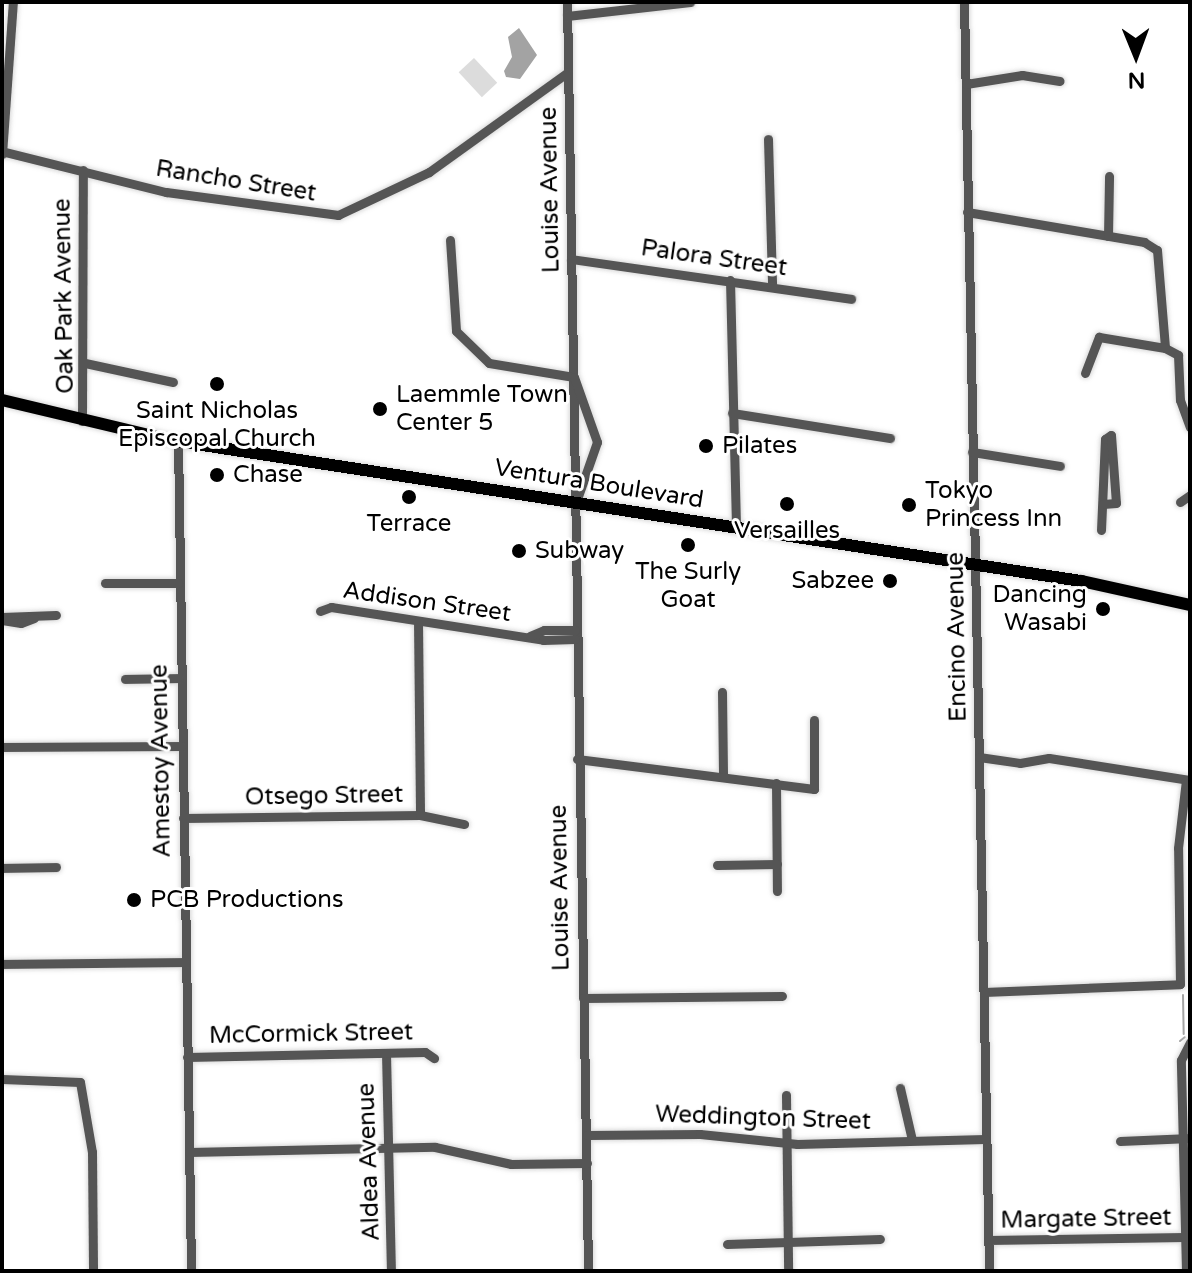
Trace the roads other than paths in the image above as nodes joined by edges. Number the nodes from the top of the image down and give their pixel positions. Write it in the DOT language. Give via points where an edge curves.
graph roads {
  1 [pos="13,2"];
  2 [pos="567,2"];
  3 [pos="690,2"];
  4 [pos="964,2"];
  5 [pos="567,16"];
  6 [pos="567,73"];
  7 [pos="1060,81"];
  8 [pos="966,84"];
  9 [pos="768,139"];
  10 [pos="3,153"];
  11 [pos="83,170"];
  12 [pos="1109,176"];
  13 [pos="967,212"];
  14 [pos="1108,236"];
  15 [pos="450,240"];
  16 [pos="571,259"];
  17 [pos="730,280"];
  18 [pos="772,285"];
  19 [pos="851,299"];
  20 [pos="1165,348"];
  21 [pos="85,363"];
  22 [pos="1085,373"];
  23 [pos="574,377"];
  24 [pos="173,382"];
  25 [pos="2,400"];
  26 [pos="732,413"];
  27 [pos="82,421"];
  28 [pos="1190,427"];
  29 [pos="890,438"];
  30 [pos="178,441"];
  31 [pos="972,452"];
  32 [pos="1060,466"];
  33 [pos="1111,470"];
  34 [pos="1190,495"];
  35 [pos="1180,502"];
  36 [pos="576,503"];
  37 [pos="736,528"];
  38 [pos="1101,530"];
  39 [pos="975,565"];
  40 [pos="105,583"];
  41 [pos="178,583"];
  42 [pos="1190,605"];
  43 [pos="320,611"];
  44 [pos="56,615"];
  45 [pos="2,618"];
  46 [pos="418,621"];
  47 [pos="575,635"];
  48 [pos="179,678"];
  49 [pos="125,679"];
  50 [pos="722,692"];
  51 [pos="814,720"];
  52 [pos="181,746"];
  53 [pos="2,747"];
  54 [pos="979,757"];
  55 [pos="577,759"];
  56 [pos="723,774"];
  57 [pos="1188,780"];
  58 [pos="776,783"];
  59 [pos="420,815"];
  60 [pos="183,818"];
  61 [pos="464,824"];
  62 [pos="777,864"];
  63 [pos="717,865"];
  64 [pos="56,867"];
  65 [pos="2,868"];
  66 [pos="777,891"];
  67 [pos="1185,915"];
  68 [pos="185,962"];
  69 [pos="2,964"];
  70 [pos="984,992"];
  71 [pos="782,996"];
  72 [pos="583,998"];
  73 [pos="1188,1044"];
  74 [pos="386,1053"];
  75 [pos="187,1057"];
  76 [pos="434,1058"];
  77 [pos="2,1079"];
  78 [pos="900,1088"];
  79 [pos="786,1095"];
  80 [pos="587,1135"];
  81 [pos="1187,1138"];
  82 [pos="985,1139"];
  83 [pos="908,1140"];
  84 [pos="1120,1141"];
  85 [pos="786,1142"];
  86 [pos="388,1148"];
  87 [pos="189,1157"];
  88 [pos="587,1163"];
  89 [pos="1185,1237"];
  90 [pos="880,1239"];
  91 [pos="988,1240"];
  92 [pos="788,1242"];
  93 [pos="727,1244"];
  94 [pos="93,1271"];
  95 [pos="191,1271"];
  96 [pos="391,1271"];
  97 [pos="588,1271"];
  98 [pos="788,1271"];
  99 [pos="989,1271"];
  100 [pos="1186,1271"];
  1 -- 10 [label="street"];
  2 -- 5 [label="street, Louise Avenue"];
  3 -- 5 [label="street"];
  4 -- 8 [label="street, Encino Avenue"];
  5 -- 6 [label="street, Louise Avenue"];
  6 -- 11 [label="street, Rancho Street" via="429,172 338,215 166,192"];
  6 -- 16 [label="street, Louise Avenue"];
  7 -- 8 [label="street" via="1022,75"];
  8 -- 13 [label="street, Encino Avenue"];
  9 -- 18 [label="street"];
  10 -- 11 [label="street, Rancho Street"];
  11 -- 21 [label="street, Oak Park Avenue"];
  12 -- 14 [label="street"];
  13 -- 14 [label="street"];
  13 -- 31 [label="street, Encino Avenue"];
  14 -- 20 [label="street" via="1144,242 1160,257"];
  15 -- 23 [label="street" via="453,327 489,363"];
  16 -- 17 [label="street, Palora Street"];
  16 -- 23 [label="street, Louise Avenue"];
  17 -- 18 [label="street, Palora Street"];
  17 -- 26 [label="street"];
  18 -- 19 [label="street, Palora Street"];
  20 -- 22 [label="street" via="1099,337"];
  20 -- 28 [label="street" via="1178,355 1180,400"];
  21 -- 24 [label="street"];
  21 -- 27 [label="street, Oak Park Avenue"];
  23 -- 36 [label="street, Louise Avenue"];
  23 -- 36 [label="street, Louise Avenue" via="597,442"];
  25 -- 27 [label="main road, Ventura Boulevard"];
  26 -- 29 [label="street"];
  26 -- 37 [label="street"];
  27 -- 30 [label="main road, Ventura Boulevard"];
  30 -- 36 [label="main road, Ventura Boulevard"];
  30 -- 41 [label="street, Amestoy Avenue"];
  31 -- 32 [label="street"];
  31 -- 39 [label="street, Encino Avenue"];
  33 -- 38 [label="street"];
  34 -- 35 [label="street"];
  36 -- 37 [label="main road, Ventura Boulevard"];
  36 -- 47 [label="street, Louise Avenue"];
  37 -- 39 [label="main road, Ventura Boulevard"];
  39 -- 42 [label="main road, Ventura Boulevard"];
  39 -- 54 [label="street, Encino Avenue"];
  40 -- 41 [label="street"];
  41 -- 48 [label="street, Amestoy Avenue"];
  43 -- 46 [label="street, Addison Street" via="331,607"];
  44 -- 45 [label="street" via="21,623"];
  46 -- 47 [label="street, Addison Street" via="530,636 544,630"];
  46 -- 59 [label="street"];
  47 -- 55 [label="street, Louise Avenue"];
  48 -- 49 [label="street"];
  48 -- 52 [label="street, Amestoy Avenue"];
  50 -- 56 [label="street"];
  51 -- 58 [label="street" via="814,789"];
  52 -- 53 [label="street"];
  52 -- 60 [label="street, Amestoy Avenue"];
  54 -- 57 [label="street" via="1020,763 1049,758"];
  54 -- 70 [label="street, Encino Avenue"];
  55 -- 56 [label="street"];
  55 -- 72 [label="street, Louise Avenue"];
  56 -- 58 [label="street"];
  57 -- 67 [label="street" via="1178,848"];
  58 -- 62 [label="street"];
  59 -- 60 [label="street, Otsego Street"];
  59 -- 61 [label="street, Otsego Street"];
  60 -- 68 [label="street, Amestoy Avenue"];
  62 -- 63 [label="street"];
  62 -- 66 [label="street"];
  64 -- 65 [label="street"];
  67 -- 70 [label="street" via="1180,984"];
  68 -- 69 [label="street"];
  68 -- 75 [label="street, Amestoy Avenue"];
  70 -- 82 [label="street, Encino Avenue"];
  71 -- 72 [label="street"];
  72 -- 80 [label="street, Louise Avenue"];
  73 -- 81 [label="street" via="1181,1060"];
  74 -- 75 [label="street, McCormick Street"];
  74 -- 76 [label="street, McCormick Street" via="425,1052"];
  74 -- 86 [label="street, Aldea Avenue"];
  75 -- 87 [label="street, Amestoy Avenue"];
  77 -- 94 [label="street" via="80,1082 92,1152"];
  78 -- 83 [label="street"];
  79 -- 85 [label="street"];
  80 -- 85 [label="street, Weddington Street" via="700,1134"];
  80 -- 88 [label="street, Louise Avenue"];
  81 -- 84 [label="street"];
  81 -- 89 [label="street"];
  82 -- 83 [label="street, Weddington Street"];
  82 -- 91 [label="street, Encino Avenue"];
  83 -- 85 [label="street, Weddington Street"];
  85 -- 92 [label="street"];
  86 -- 87 [label="street"];
  86 -- 88 [label="street" via="448,1149 511,1164"];
  86 -- 96 [label="street, Aldea Avenue"];
  87 -- 95 [label="street, Amestoy Avenue"];
  88 -- 97 [label="street, Louise Avenue"];
  89 -- 91 [label="street, Margate Street"];
  89 -- 100 [label="street"];
  90 -- 92 [label="street"];
  91 -- 99 [label="street, Encino Avenue"];
  92 -- 93 [label="street"];
  92 -- 98 [label="street"];
}
